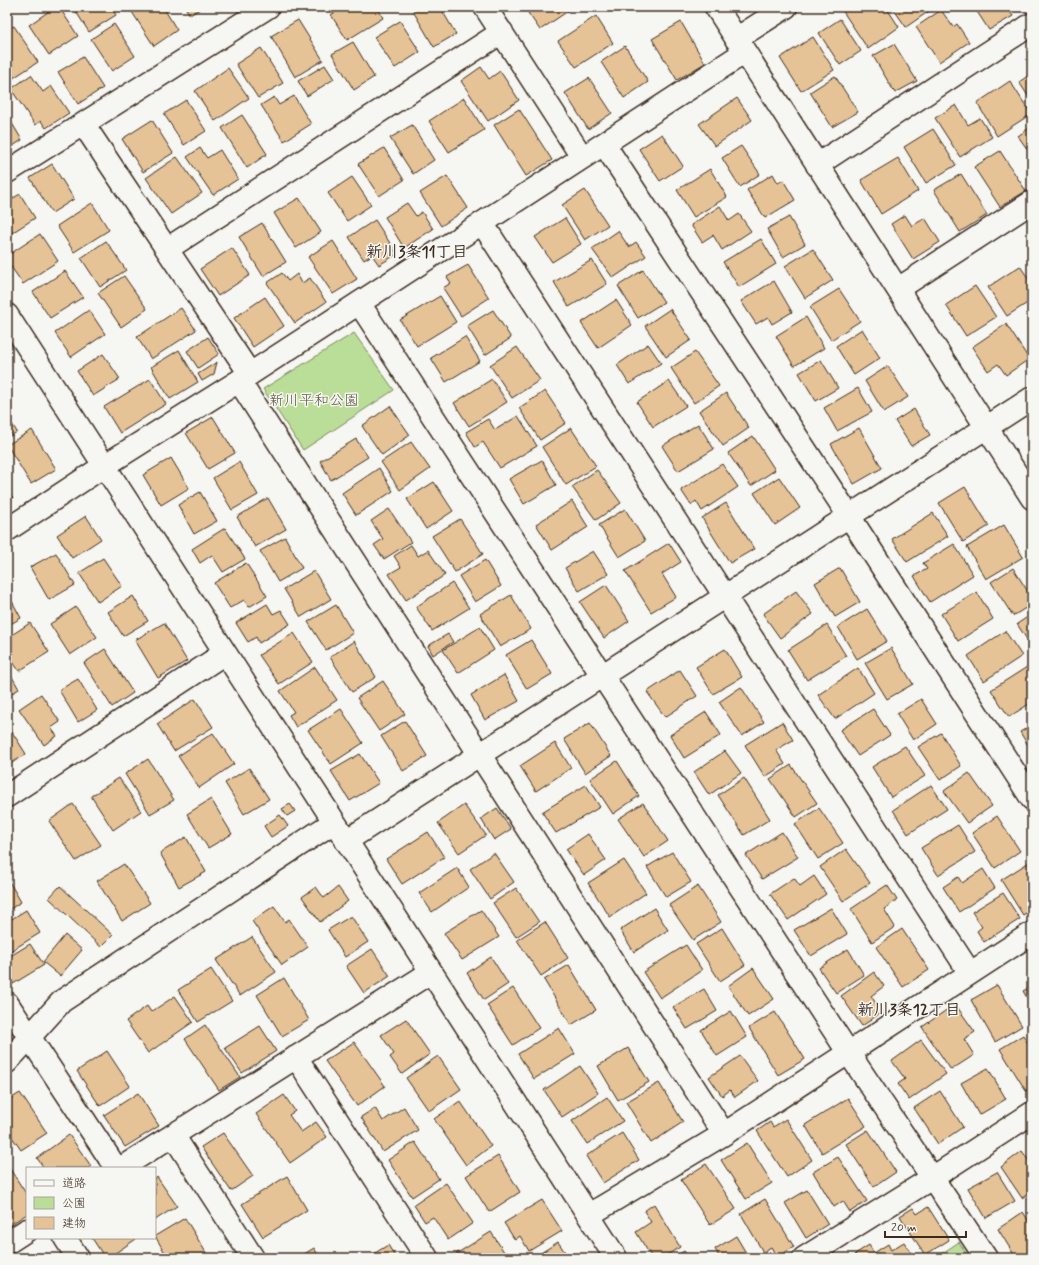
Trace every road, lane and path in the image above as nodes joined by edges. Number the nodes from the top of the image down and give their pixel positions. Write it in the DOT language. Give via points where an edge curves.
graph roads {
  1 [pos="268,7"];
  2 [pos="485,7"];
  3 [pos="716,7"];
  4 [pos="786,7"];
  5 [pos="1032,24"];
  6 [pos="502,32"];
  7 [pos="740,45"];
  8 [pos="84,125"];
  9 [pos="604,144"];
  10 [pos="582,157"];
  11 [pos="817,165"];
  12 [pos="7,172"];
  13 [pos="1032,202"];
  14 [pos="482,223"];
  15 [pos="167,249"];
  16 [pos="898,290"];
  17 [pos="359,303"];
  18 [pos="7,315"];
  19 [pos="244,377"];
  20 [pos="1032,398"];
  21 [pos="987,427"];
  22 [pos="104,466"];
  23 [pos="1032,498"];
  24 [pos="849,516"];
  25 [pos="7,530"];
  26 [pos="725,596"];
  27 [pos="225,653"];
  28 [pos="603,675"];
  29 [pos="479,754"];
  30 [pos="7,796"];
  31 [pos="1032,799"];
  32 [pos="334,822"];
  33 [pos="346,841"];
  34 [pos="1032,933"];
  35 [pos="431,972"];
  36 [pos="970,973"];
  37 [pos="7,1002"];
  38 [pos="29,1037"];
  39 [pos="848,1052"];
  40 [pos="296,1057"];
  41 [pos="7,1062"];
  42 [pos="1032,1112"];
  43 [pos="724,1134"];
  44 [pos="173,1136"];
  45 [pos="115,1167"];
  46 [pos="123,1167"];
  47 [pos="932,1178"];
  48 [pos="589,1215"];
  49 [pos="26,1231"];
  50 [pos="66,1239"];
  51 [pos="7,1243"];
  52 [pos="78,1258"];
  53 [pos="253,1258"];
  54 [pos="427,1258"];
  55 [pos="616,1258"];
  56 [pos="804,1258"];
  57 [pos="986,1258"];
  1 -- 8 [label="street"];
  2 -- 6 [label="street"];
  3 -- 7 [label="street"];
  4 -- 7 [label="street"];
  5 -- 11 [label="street"];
  6 -- 10 [label="street"];
  6 -- 15 [label="street"];
  7 -- 9 [label="street"];
  7 -- 11 [label="street"];
  8 -- 12 [label="street"];
  8 -- 15 [label="street"];
  9 -- 10 [label="street"];
  9 -- 24 [label="street"];
  10 -- 14 [label="street"];
  11 -- 16 [label="street"];
  13 -- 16 [label="street"];
  14 -- 17 [label="street"];
  14 -- 26 [label="street"];
  15 -- 19 [label="street"];
  16 -- 21 [label="street"];
  17 -- 19 [label="street"];
  17 -- 28 [label="street"];
  18 -- 22 [label="street"];
  19 -- 22 [label="street"];
  19 -- 29 [label="street"];
  20 -- 21 [label="street"];
  21 -- 23 [label="street"];
  21 -- 24 [label="street"];
  22 -- 25 [label="street"];
  22 -- 27 [label="street"];
  24 -- 26 [label="street"];
  24 -- 31 [label="street"];
  26 -- 28 [label="street"];
  26 -- 36 [label="street"];
  27 -- 30 [label="street"];
  27 -- 32 [label="street"];
  28 -- 29 [label="street"];
  28 -- 39 [label="street"];
  29 -- 33 [label="street"];
  29 -- 43 [label="street"];
  32 -- 33 [label="street"];
  32 -- 38 [label="street" via="62,1001"];
  33 -- 35 [label="street"];
  34 -- 36 [label="street"];
  35 -- 40 [label="street"];
  35 -- 48 [label="street"];
  36 -- 39 [label="street"];
  37 -- 38 [label="street"];
  38 -- 41 [label="street"];
  38 -- 45 [label="street"];
  39 -- 43 [label="street"];
  39 -- 47 [label="street"];
  40 -- 44 [label="street"];
  40 -- 54 [label="street"];
  42 -- 47 [label="street"];
  43 -- 48 [label="street"];
  44 -- 46 [label="street"];
  44 -- 53 [label="street"];
  47 -- 56 [label="street"];
  47 -- 57 [label="street"];
  48 -- 55 [label="street"];
  49 -- 51 [label="street"];
  50 -- 52 [label="street"];
}
